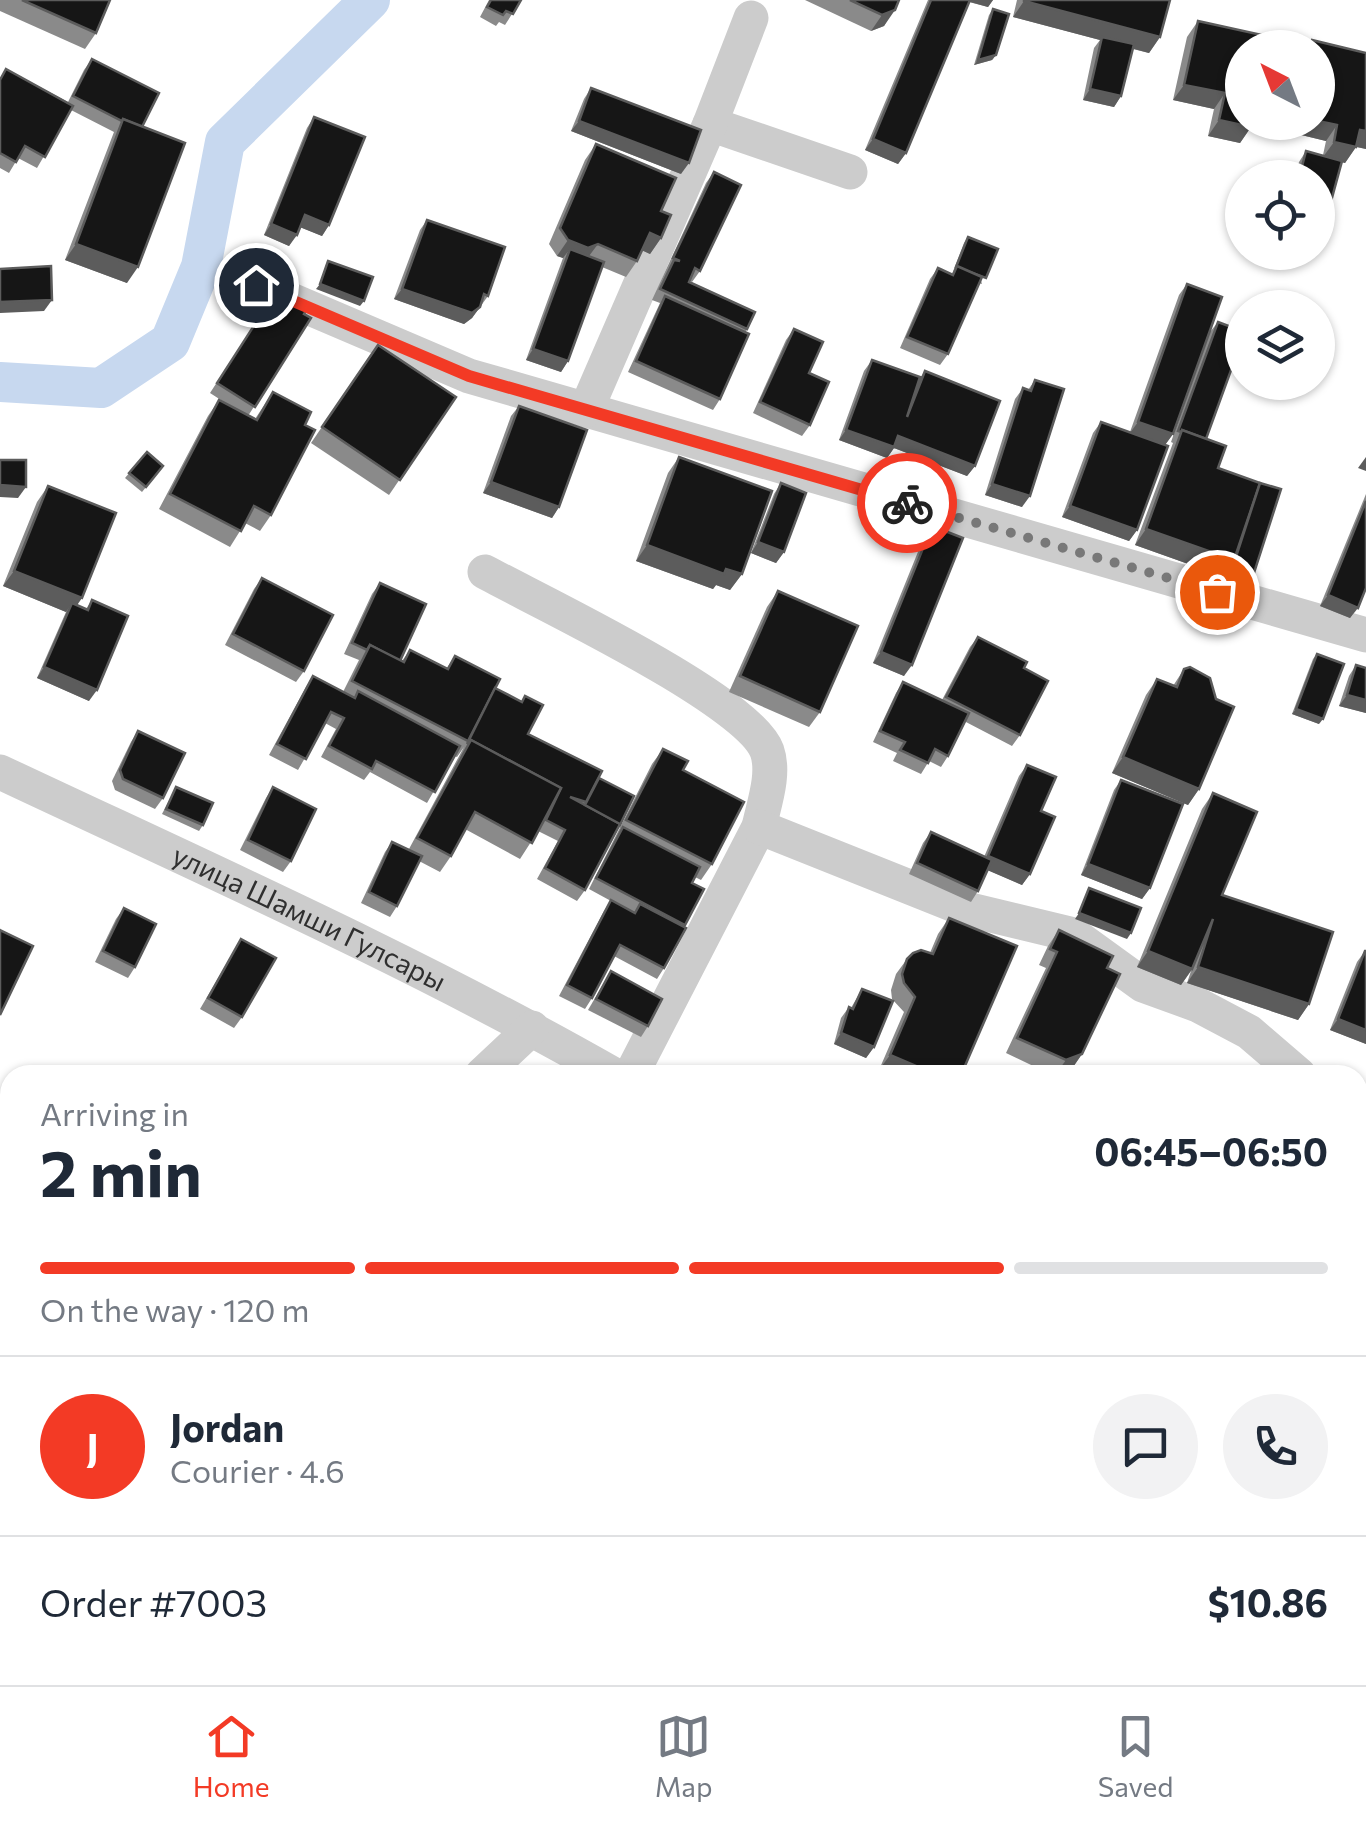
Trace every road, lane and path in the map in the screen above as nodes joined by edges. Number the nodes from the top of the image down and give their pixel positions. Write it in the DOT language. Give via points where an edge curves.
graph roads {
  1 [pos="751,18"];
  2 [pos="710,124"];
  3 [pos="850,172"];
  4 [pos="256,285"];
  5 [pos="586,410"];
  6 [pos="485,572"];
  7 [pos="1366,635"];
  8 [pos="0,772"];
  9 [pos="759,826"];
  10 [pos="532,1028"];
  11 [pos="493,1065"];
  12 [pos="597,1065"];
  13 [pos="636,1065"];
  14 [pos="1287,1065"];
  1 -- 2 [label="street"];
  2 -- 3 [label="street"];
  2 -- 5 [label="street"];
  4 -- 5 [label="street" via="469,376"];
  5 -- 7 [label="street"];
  6 -- 9 [label="street" via="736,713 768,753"];
  8 -- 10 [label="street, улица Шамши Гулсары" via="223,895"];
  9 -- 13 [label="street"];
  9 -- 14 [label="street" via="962,908 1074,935 1143,985 1248,1032"];
  10 -- 11 [label="street"];
  10 -- 12 [label="street, улица Шамши Гулсары"];
}
